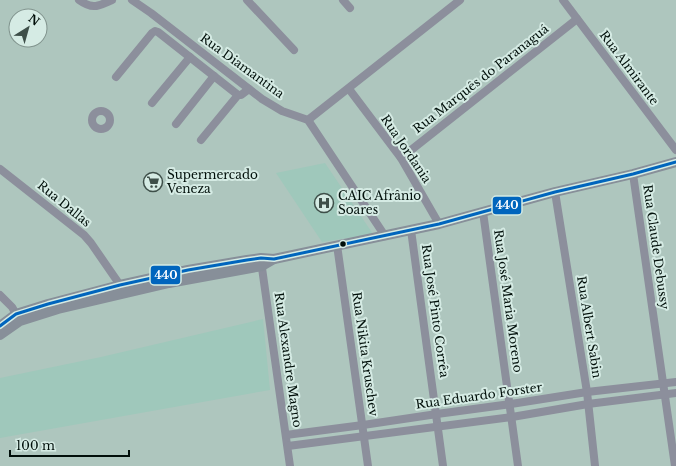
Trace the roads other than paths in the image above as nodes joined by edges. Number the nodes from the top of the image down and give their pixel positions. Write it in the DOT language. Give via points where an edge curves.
graph roads {
  1 [pos="79,0"];
  2 [pos="112,0"];
  3 [pos="132,0"];
  4 [pos="247,0"];
  5 [pos="343,0"];
  6 [pos="460,0"];
  7 [pos="563,0"];
  8 [pos="350,8"];
  9 [pos="577,19"];
  10 [pos="294,50"];
  11 [pos="190,57"];
  12 [pos="214,76"];
  13 [pos="116,77"];
  14 [pos="249,89"];
  15 [pos="349,89"];
  16 [pos="238,95"];
  17 [pos="152,104"];
  18 [pos="308,120"];
  19 [pos="176,124"];
  20 [pos="201,140"];
  21 [pos="676,150"];
  22 [pos="400,158"];
  23 [pos="676,162"];
  24 [pos="0,169"];
  25 [pos="633,174"];
  26 [pos="555,192"];
  27 [pos="483,212"];
  28 [pos="439,224"];
  29 [pos="411,230"];
  30 [pos="385,236"];
  31 [pos="337,245"];
  32 [pos="262,262"];
  33 [pos="120,285"];
  34 [pos="0,295"];
  35 [pos="16,314"];
  36 [pos="0,326"];
  37 [pos="0,335"];
  38 [pos="676,382"];
  39 [pos="663,384"];
  40 [pos="586,392"];
  41 [pos="676,393"];
  42 [pos="665,395"];
  43 [pos="510,404"];
  44 [pos="588,404"];
  45 [pos="437,414"];
  46 [pos="512,417"];
  47 [pos="363,426"];
  48 [pos="438,426"];
  49 [pos="286,435"];
  50 [pos="364,436"];
  51 [pos="288,446"];
  52 [pos="290,466"];
  53 [pos="368,466"];
  54 [pos="443,466"];
  55 [pos="518,466"];
  56 [pos="595,466"];
  57 [pos="675,466"];
  1 -- 2 [label="street" via="86,5 99,6"];
  3 -- 14 [label="street, Rua Diamantina"];
  4 -- 10 [label="street"];
  5 -- 8 [label="street"];
  6 -- 15 [label="street"];
  7 -- 9 [label="street, Rua Almirante"];
  9 -- 21 [label="street, Rua Almirante"];
  9 -- 22 [label="street, Rua Marquês do Paranaguá"];
  11 -- 12 [label="street"];
  11 -- 13 [label="street" via="155,31"];
  11 -- 17 [label="street"];
  12 -- 16 [label="street"];
  12 -- 19 [label="street"];
  14 -- 16 [label="street"];
  14 -- 18 [label="street, Rua Diamantina" via="282,111"];
  15 -- 18 [label="street"];
  15 -- 22 [label="street, Rua Jordania"];
  16 -- 20 [label="street"];
  18 -- 30 [label="street"];
  22 -- 28 [label="street, Rua Jordania"];
  23 -- 25 [label="main road"];
  24 -- 33 [label="street, Rua Dallas" via="84,235"];
  25 -- 26 [label="main road"];
  25 -- 39 [label="street, Rua Claude Debussy"];
  26 -- 27 [label="main road"];
  26 -- 40 [label="street, Rua Albert Sabin"];
  27 -- 28 [label="main road"];
  27 -- 43 [label="street, Rua José Maria Moreno"];
  28 -- 29 [label="main road"];
  29 -- 30 [label="main road"];
  29 -- 45 [label="street, Rua José Pinto Corrêa"];
  30 -- 31 [label="main road"];
  31 -- 32 [label="main road"];
  31 -- 47 [label="street, Rua Nikita Kruschev"];
  32 -- 33 [label="main road" via="188,270"];
  32 -- 37 [label="main road" via="58,309 20,322"];
  32 -- 49 [label="street, Rua Alexandre Magno"];
  33 -- 35 [label="main road"];
  34 -- 35 [label="street"];
  35 -- 36 [label="main road"];
  38 -- 39 [label="street, Rua Eduardo Forster"];
  39 -- 40 [label="street, Rua Eduardo Forster"];
  39 -- 42 [label="street, Rua Claude Debussy"];
  40 -- 43 [label="street, Rua Eduardo Forster"];
  40 -- 44 [label="street, Rua Albert Sabin"];
  41 -- 42 [label="street, Rua Eduardo Forster"];
  42 -- 44 [label="street, Rua Eduardo Forster"];
  42 -- 57 [label="street, Rua Claude Debussy"];
  43 -- 45 [label="street, Rua Eduardo Forster"];
  43 -- 46 [label="street, Rua José Maria Moreno"];
  44 -- 46 [label="street, Rua Eduardo Forster"];
  44 -- 56 [label="street, Rua Albert Sabin"];
  45 -- 47 [label="street, Rua Eduardo Forster"];
  45 -- 48 [label="street, Rua José Pinto Corrêa"];
  46 -- 48 [label="street, Rua Eduardo Forster"];
  46 -- 55 [label="street, Rua José Maria Moreno"];
  47 -- 49 [label="street, Rua Eduardo Forster"];
  47 -- 50 [label="street, Rua Nikita Kruschev"];
  48 -- 50 [label="street, Rua Eduardo Forster"];
  48 -- 54 [label="street, Rua José Pinto Corrêa"];
  49 -- 51 [label="street, Rua Alexandre Magno"];
  50 -- 51 [label="street, Rua Eduardo Forster"];
  50 -- 53 [label="street, Rua Nikita Kruschev"];
  51 -- 52 [label="street, Rua Alexandre Magno"];
}
